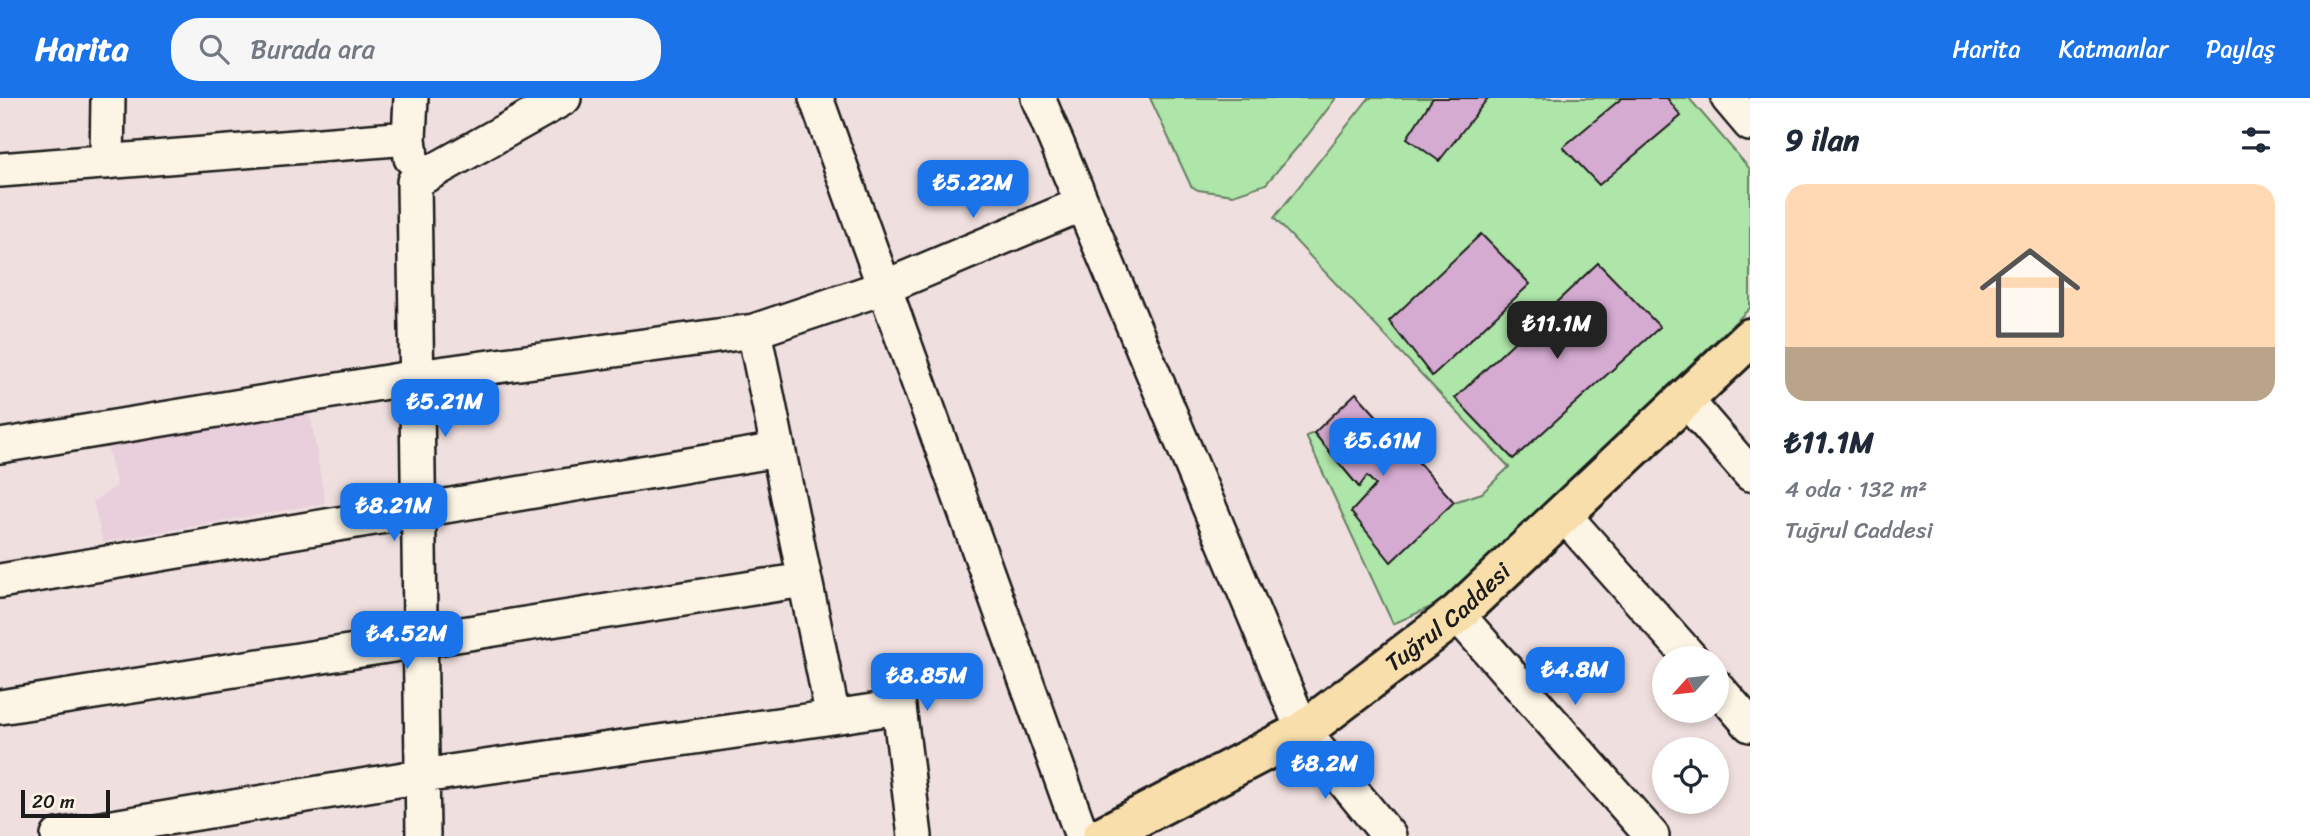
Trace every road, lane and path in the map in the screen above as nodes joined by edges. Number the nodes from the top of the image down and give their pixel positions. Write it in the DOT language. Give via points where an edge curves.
graph roads {
  1 [pos="108,98"];
  2 [pos="411,98"];
  3 [pos="564,98"];
  4 [pos="816,98"];
  5 [pos="1038,98"];
  6 [pos="1728,98"];
  7 [pos="1750,124"];
  8 [pos="409,138"];
  9 [pos="107,162"];
  10 [pos="0,170"];
  11 [pos="414,182"];
  12 [pos="1083,204"];
  13 [pos="885,287"];
  14 [pos="754,331"];
  15 [pos="1750,338"];
  16 [pos="417,377"];
  17 [pos="1685,399"];
  18 [pos="0,446"];
  19 [pos="778,450"];
  20 [pos="1750,474"];
  21 [pos="419,512"];
  22 [pos="1563,514"];
  23 [pos="804,580"];
  24 [pos="0,581"];
  25 [pos="1457,614"];
  26 [pos="420,641"];
  27 [pos="1680,646"];
  28 [pos="1729,701"];
  29 [pos="0,707"];
  30 [pos="833,717"];
  31 [pos="1750,725"];
  32 [pos="1303,731"];
  33 [pos="422,776"];
  34 [pos="58,836"];
  35 [pos="423,836"];
  36 [pos="915,836"];
  37 [pos="1082,836"];
  38 [pos="1102,836"];
  39 [pos="1389,836"];
  40 [pos="1652,836"];
  1 -- 9 [label="street"];
  2 -- 8 [label="street"];
  3 -- 11 [label="street"];
  4 -- 13 [label="street"];
  5 -- 12 [label="street"];
  6 -- 7 [label="street"];
  8 -- 9 [label="street"];
  8 -- 11 [label="street"];
  9 -- 10 [label="street"];
  11 -- 16 [label="street"];
  12 -- 13 [label="street"];
  12 -- 32 [label="street"];
  13 -- 14 [label="street"];
  13 -- 37 [label="street"];
  14 -- 16 [label="street"];
  14 -- 19 [label="street"];
  15 -- 17 [label="main road, Tuğrul Caddesi"];
  16 -- 18 [label="street"];
  16 -- 21 [label="street"];
  17 -- 20 [label="street"];
  17 -- 22 [label="main road, Tuğrul Caddesi"];
  19 -- 21 [label="street"];
  19 -- 23 [label="street"];
  21 -- 24 [label="street"];
  21 -- 26 [label="street"];
  22 -- 25 [label="main road, Tuğrul Caddesi"];
  22 -- 27 [label="street"];
  23 -- 26 [label="street"];
  23 -- 30 [label="street"];
  25 -- 32 [label="main road, Tuğrul Caddesi"];
  25 -- 40 [label="street"];
  26 -- 29 [label="street"];
  26 -- 33 [label="street"];
  28 -- 31 [label="street"];
  30 -- 33 [label="street"];
  30 -- 36 [label="street" via="899,707"];
  32 -- 38 [label="main road, Tuğrul Caddesi"];
  32 -- 39 [label="street"];
  33 -- 34 [label="street"];
  33 -- 35 [label="street"];
}
